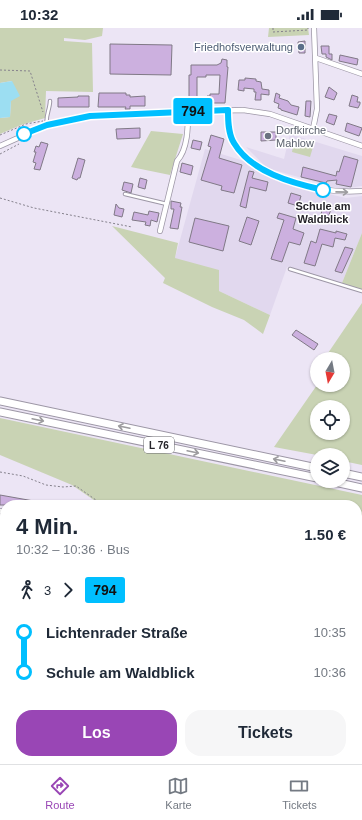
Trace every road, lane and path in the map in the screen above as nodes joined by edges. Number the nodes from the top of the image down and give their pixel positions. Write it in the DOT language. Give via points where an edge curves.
graph roads {
  1 [pos="273,28"];
  2 [pos="308,28"];
  3 [pos="314,28"];
  4 [pos="316,58"];
  5 [pos="0,70"];
  6 [pos="362,74"];
  7 [pos="50,101"];
  8 [pos="228,110"];
  9 [pos="188,111"];
  10 [pos="45,118"];
  11 [pos="47,125"];
  12 [pos="20,126"];
  13 [pos="313,129"];
  14 [pos="22,131"];
  15 [pos="7,132"];
  16 [pos="0,135"];
  17 [pos="9,137"];
  18 [pos="0,146"];
  19 [pos="362,146"];
  20 [pos="362,191"];
  21 [pos="125,194"];
  22 [pos="0,198"];
  23 [pos="167,204"];
  24 [pos="132,227"];
  25 [pos="160,231"];
  26 [pos="290,269"];
  27 [pos="362,291"];
  28 [pos="0,401"];
  29 [pos="0,412"];
  30 [pos="310,467"];
  31 [pos="0,472"];
  32 [pos="350,474"];
  33 [pos="310,477"];
  34 [pos="362,477"];
  35 [pos="350,485"];
  36 [pos="362,488"];
  37 [pos="96,500"];
  1 -- 2 [label="path" via="273,32"];
  3 -- 4 [label="street"];
  4 -- 6 [label="street"];
  4 -- 13 [label="street" via="317,109"];
  5 -- 10 [label="path" via="30,71"];
  7 -- 11 [label="lane"];
  8 -- 9 [label="street"];
  8 -- 13 [label="street" via="258,111"];
  8 -- 20 [label="street, one-way" via="230,135 234,144 257,166 279,177 318,189"];
  9 -- 11 [label="street" via="90,116"];
  9 -- 23 [label="street" via="188,127"];
  11 -- 12 [label="path" via="42,120"];
  11 -- 18 [label="street"];
  12 -- 14 [label="path"];
  12 -- 15 [label="path"];
  13 -- 19 [label="street"];
  15 -- 16 [label="path"];
  15 -- 17 [label="path"];
  21 -- 23 [label="lane"];
  22 -- 24 [label="path" via="34,208"];
  23 -- 25 [label="street"];
  26 -- 27 [label="lane"];
  30 -- 28 [label="main road, L 76, one-way"];
  29 -- 33 [label="main road, L 76, one-way"];
  31 -- 37 [label="path" via="23,476 46,485 76,486"];
  32 -- 34 [label="main road"];
  35 -- 36 [label="main road"];
}
